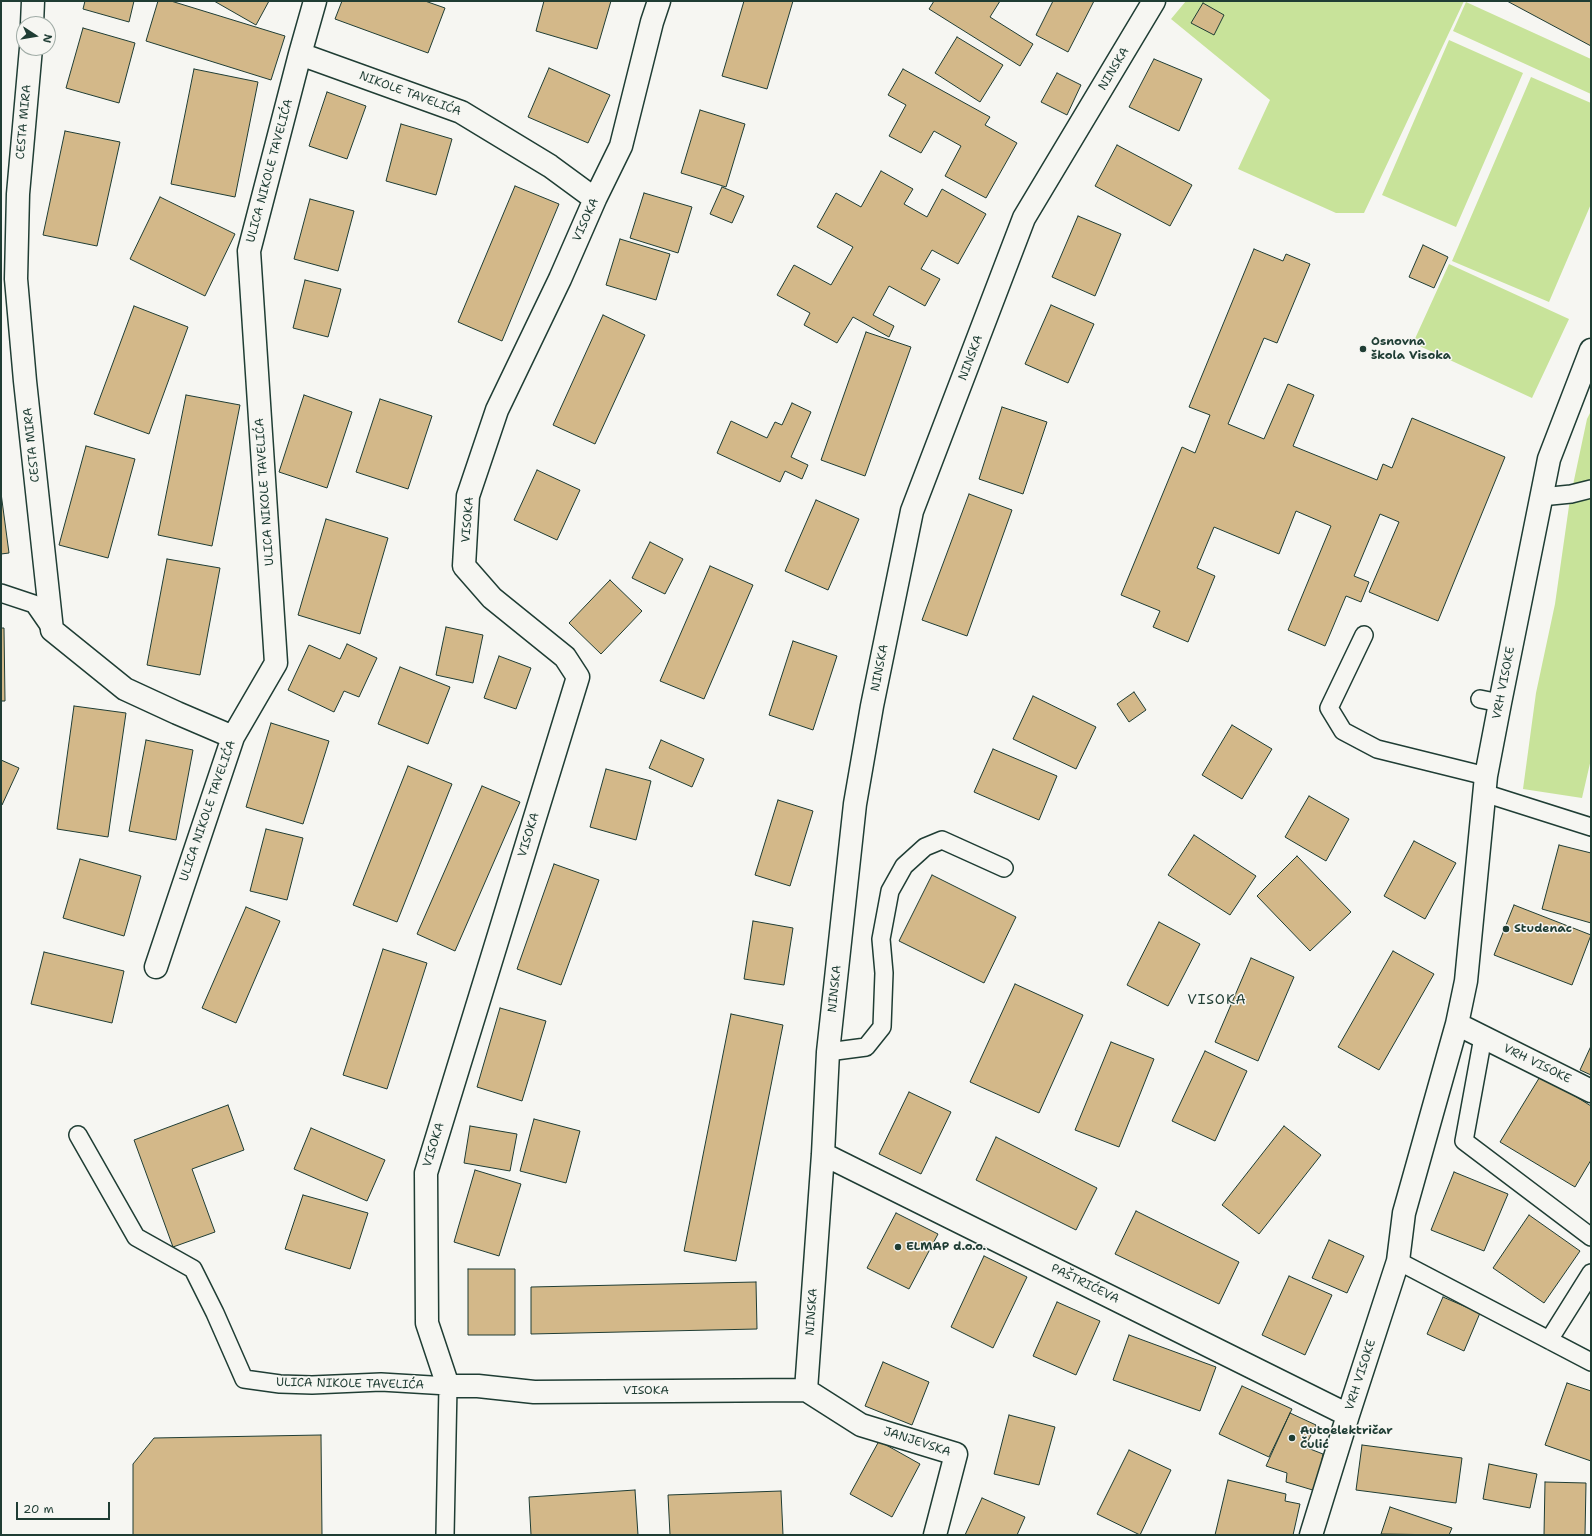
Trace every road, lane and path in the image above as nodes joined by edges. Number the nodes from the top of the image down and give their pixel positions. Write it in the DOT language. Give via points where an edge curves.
graph roads {
  1 [pos="33,1"];
  2 [pos="315,1"];
  3 [pos="659,1"];
  4 [pos="1154,1"];
  5 [pos="32,16"];
  6 [pos="300,54"];
  7 [pos="30,56"];
  8 [pos="595,199"];
  9 [pos="1591,350"];
  10 [pos="1591,489"];
  11 [pos="1541,497"];
  12 [pos="1,593"];
  13 [pos="52,630"];
  14 [pos="1364,635"];
  15 [pos="233,737"];
  16 [pos="1485,784"];
  17 [pos="1591,827"];
  18 [pos="1004,868"];
  19 [pos="156,966"];
  20 [pos="1457,1024"];
  21 [pos="1483,1037"];
  22 [pos="828,1052"];
  23 [pos="1591,1091"];
  24 [pos="78,1135"];
  25 [pos="823,1154"];
  26 [pos="1591,1237"];
  27 [pos="1398,1261"];
  28 [pos="1591,1273"];
  29 [pos="1549,1340"];
  30 [pos="1591,1362"];
  31 [pos="448,1386"];
  32 [pos="806,1390"];
  33 [pos="1348,1414"];
  34 [pos="445,1535"];
  35 [pos="936,1535"];
  36 [pos="1311,1535"];
  1 -- 5 [label="street"];
  2 -- 6 [label="street, ULICA NIKOLE TAVELIĆA"];
  3 -- 8 [label="street, VISOKA" via="621,146"];
  4 -- 22 [label="street, NINSKA" via="1024,218 912,512 872,706 855,804"];
  6 -- 8 [label="street, NIKOLE TAVELIĆA" via="461,112 550,166"];
  6 -- 15 [label="street, ULICA NIKOLE TAVELIĆA" via="249,251 276,662"];
  7 -- 13 [label="street, CESTA MIRA" via="18,194 16,279"];
  8 -- 31 [label="street, VISOKA" via="497,410 468,496 464,566 492,598 565,657 578,677 426,1173 427,1324"];
  9 -- 11 [label="street, VRH VISOKE" via="1549,458"];
  10 -- 11 [label="lane"];
  11 -- 16 [label="street, VRH VISOKE" via="1490,701"];
  12 -- 13 [label="lane" via="34,604"];
  13 -- 15 [label="street" via="125,689"];
  14 -- 16 [label="lane" via="1329,708 1343,731 1377,749"];
  15 -- 19 [label="street, ULICA NIKOLE TAVELIĆA"];
  16 -- 17 [label="lane"];
  16 -- 20 [label="street, VRH VISOKE" via="1466,981"];
  18 -- 22 [label="lane" via="942,840 925,847 904,866 890,891 881,939 884,973 882,1027 866,1047"];
  20 -- 21 [label="street, VRH VISOKE"];
  20 -- 27 [label="street, VRH VISOKE" via="1404,1212"];
  21 -- 23 [label="street, VRH VISOKE"];
  21 -- 26 [label="lane" via="1464,1141"];
  22 -- 25 [label="street, NINSKA"];
  24 -- 31 [label="lane, ULICA NIKOLE TAVELIĆA" via="136,1237 193,1269 244,1379 312,1386 381,1382"];
  25 -- 32 [label="street, NINSKA"];
  25 -- 33 [label="street, PAŠTRIĆEVA"];
  27 -- 29 [label="lane"];
  27 -- 33 [label="street, VRH VISOKE"];
  28 -- 29 [label="lane"];
  29 -- 30 [label="lane"];
  31 -- 32 [label="street, VISOKA" via="478,1386 534,1392"];
  31 -- 34 [label="lane"];
  32 -- 35 [label="street, JANJEVSKA" via="861,1425 956,1454"];
  33 -- 36 [label="street, VRH VISOKE"];
}
